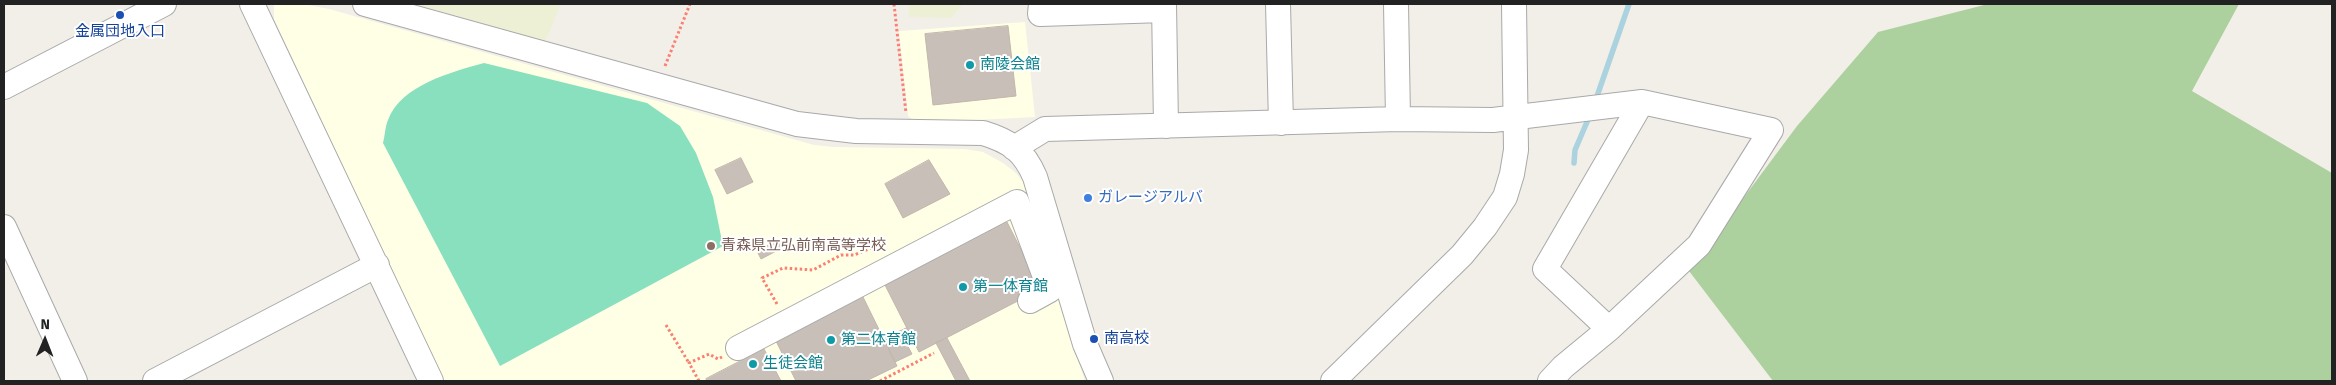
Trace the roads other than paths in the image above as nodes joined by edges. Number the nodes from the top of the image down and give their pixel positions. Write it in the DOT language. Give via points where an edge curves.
graph roads {
  1 [pos="164,4"];
  2 [pos="252,4"];
  3 [pos="365,4"];
  4 [pos="1041,4"];
  5 [pos="1278,4"];
  6 [pos="1396,4"];
  7 [pos="1514,4"];
  8 [pos="1164,7"];
  9 [pos="4,87"];
  10 [pos="1642,102"];
  11 [pos="1516,116"];
  12 [pos="1398,119"];
  13 [pos="1281,123"];
  14 [pos="1166,126"];
  15 [pos="1014,148"];
  16 [pos="4,227"];
  17 [pos="1044,244"];
  18 [pos="377,265"];
  19 [pos="1030,301"];
  20 [pos="1609,329"];
  21 [pos="738,348"];
  22 [pos="75,381"];
  23 [pos="155,381"];
  24 [pos="431,381"];
  25 [pos="1101,381"];
  26 [pos="1333,381"];
  27 [pos="1550,381"];
  1 -- 9 [label="street"];
  2 -- 18 [label="street"];
  3 -- 15 [label="street" via="797,124 856,131 983,133 1001,138"];
  4 -- 8 [label="street" via="1040,14"];
  5 -- 13 [label="street"];
  6 -- 12 [label="street"];
  7 -- 11 [label="street"];
  8 -- 14 [label="street"];
  10 -- 11 [label="street"];
  10 -- 20 [label="street" via="1545,269"];
  10 -- 20 [label="street" via="1771,130 1698,245"];
  11 -- 12 [label="street" via="1493,120"];
  11 -- 26 [label="street" via="1512,174 1505,197 1485,226 1462,255"];
  12 -- 13 [label="street"];
  13 -- 14 [label="street"];
  14 -- 15 [label="street" via="1045,129"];
  15 -- 17 [label="street" via="1028,160 1036,177"];
  16 -- 22 [label="street"];
  17 -- 19 [label="street" via="1050,290"];
  17 -- 21 [label="street" via="1017,202"];
  17 -- 25 [label="street"];
  18 -- 23 [label="street"];
  18 -- 24 [label="street"];
  20 -- 27 [label="street" via="1563,366"];
}
